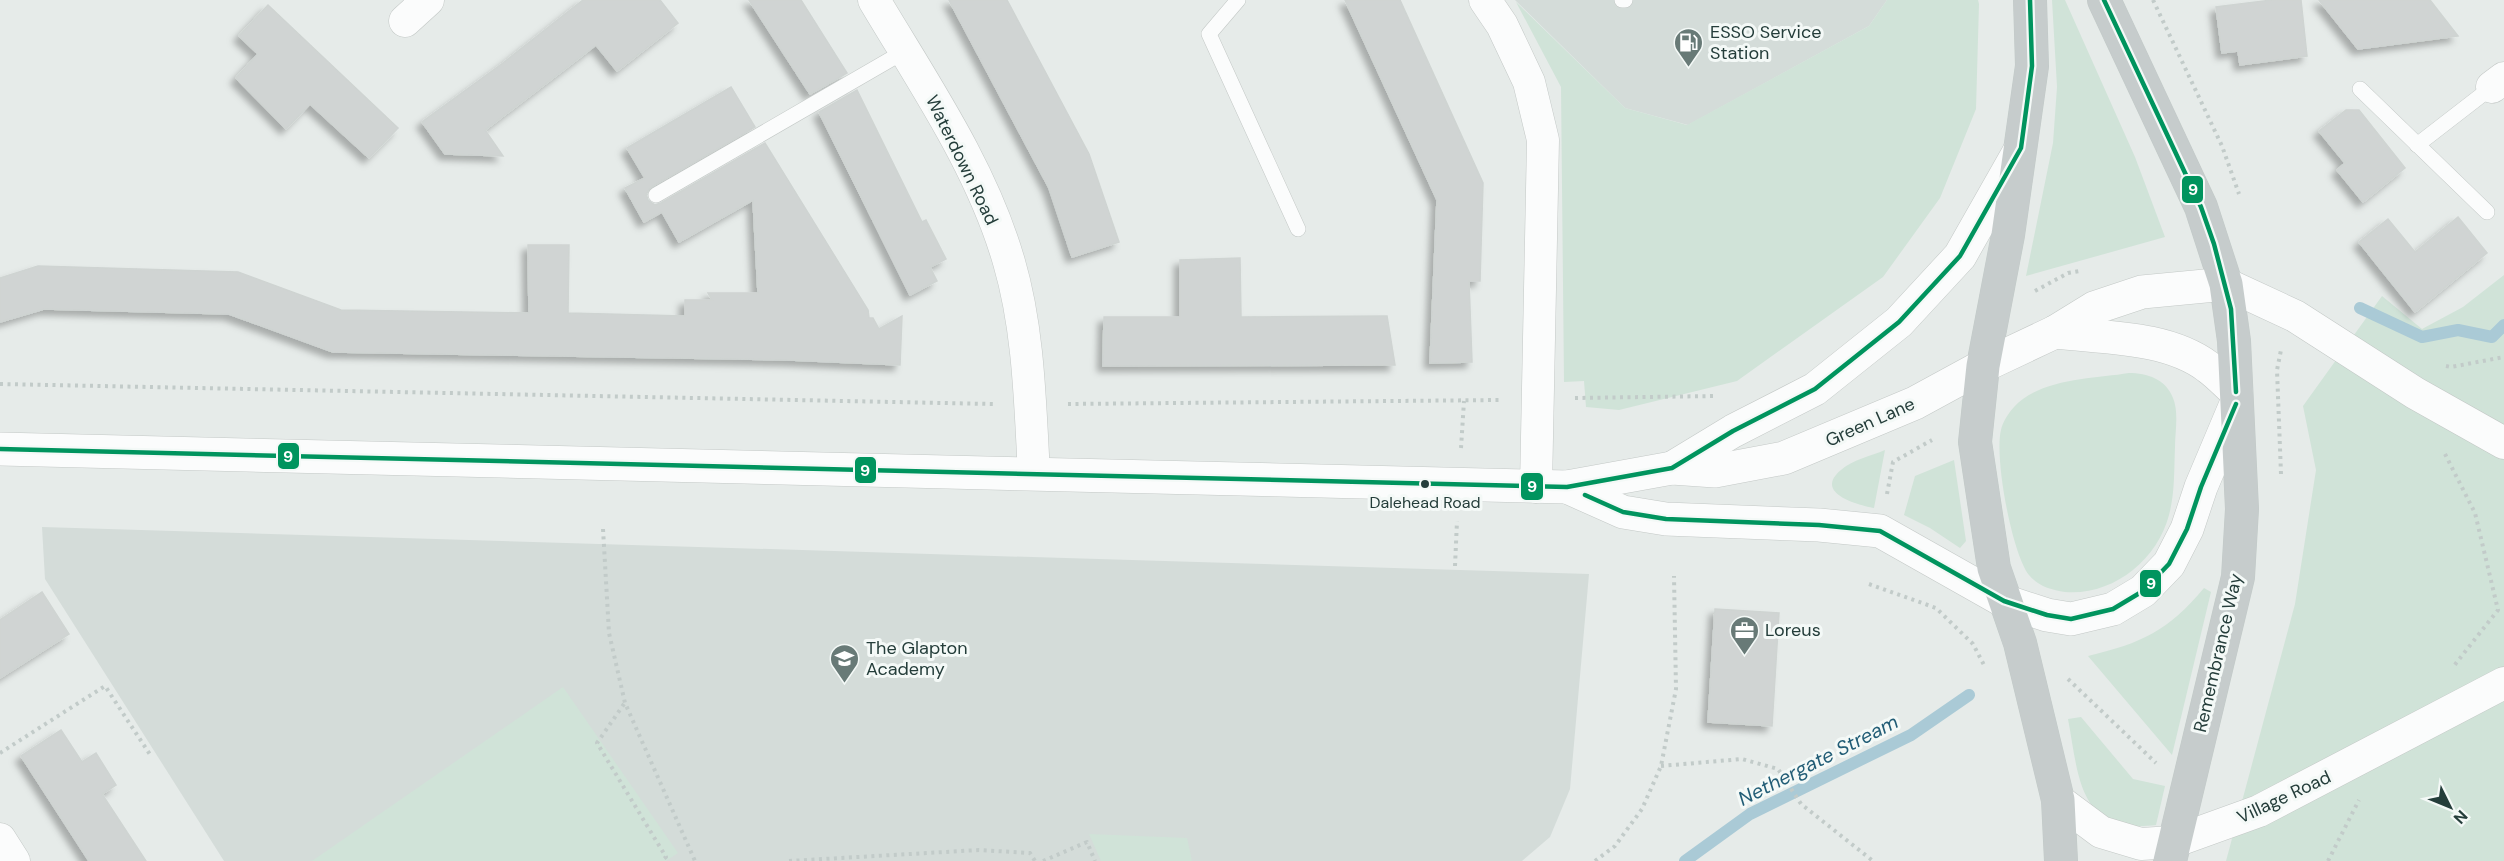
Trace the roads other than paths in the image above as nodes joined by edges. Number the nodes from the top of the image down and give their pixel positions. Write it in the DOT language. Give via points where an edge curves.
graph roads {
  1 [pos="428,0"];
  2 [pos="874,0"];
  3 [pos="1238,0"];
  4 [pos="1485,0"];
  5 [pos="2030,0"];
  6 [pos="2104,0"];
  7 [pos="405,21"];
  8 [pos="905,51"];
  9 [pos="2498,82"];
  10 [pos="2360,89"];
  11 [pos="2417,145"];
  12 [pos="2021,148"];
  13 [pos="656,195"];
  14 [pos="2487,212"];
  15 [pos="1298,229"];
  16 [pos="2226,284"];
  17 [pos="2055,332"];
  18 [pos="1983,366"];
  19 [pos="2236,398"];
  20 [pos="2504,443"];
  21 [pos="0,449"];
  22 [pos="1672,468"];
  23 [pos="1034,474"];
  24 [pos="1552,487"];
  25 [pos="2004,601"];
  26 [pos="2504,682"];
  27 [pos="2058,800"];
  28 [pos="0,839"];
  29 [pos="2172,851"];
  30 [pos="14,861"];
  31 [pos="2061,861"];
  1 -- 7 [label="street"];
  2 -- 8 [label="street, Waterdown Road"];
  3 -- 15 [label="lane" via="1209,34"];
  4 -- 24 [label="street" via="1502,25 1529,82 1543,140"];
  5 -- 12 [label="highway" via="2032,66"];
  6 -- 16 [label="highway, Remembrance Way" via="2201,207"];
  8 -- 13 [label="lane"];
  8 -- 23 [label="street, Waterdown Road" via="982,190 1010,263 1024,337"];
  9 -- 11 [label="lane"];
  10 -- 11 [label="lane"];
  11 -- 14 [label="lane"];
  12 -- 18 [label="highway"];
  12 -- 22 [label="street, Green Lane" via="1960,256 1899,322 1815,388"];
  16 -- 17 [label="street, Green Lane" via="2142,292 2094,308"];
  16 -- 19 [label="highway, Remembrance Way"];
  16 -- 20 [label="street" via="2295,316 2415,393"];
  17 -- 18 [label="street, Green Lane"];
  17 -- 19 [label="street" via="2145,343 2181,352 2208,366"];
  18 -- 22 [label="street, Green Lane" via="1915,403 1784,458 1715,471"];
  18 -- 25 [label="highway" via="1975,442 1987,533"];
  19 -- 25 [label="street, Green Lane" via="2187,530 2169,564 2143,591 2113,609 2071,619"];
  19 -- 29 [label="highway, Remembrance Way" via="2242,509 2238,577"];
  21 -- 23 [label="street, Green Lane"];
  22 -- 24 [label="street, Green Lane"];
  23 -- 24 [label="street, Green Lane"];
  24 -- 25 [label="street, Green Lane" via="1623,512 1666,519 1880,531"];
  25 -- 27 [label="highway" via="2039,712"];
  26 -- 29 [label="street, Village Road" via="2391,744"];
  27 -- 29 [label="street, Village Road" via="2101,832"];
  27 -- 31 [label="highway"];
  28 -- 30 [label="street"];
}
